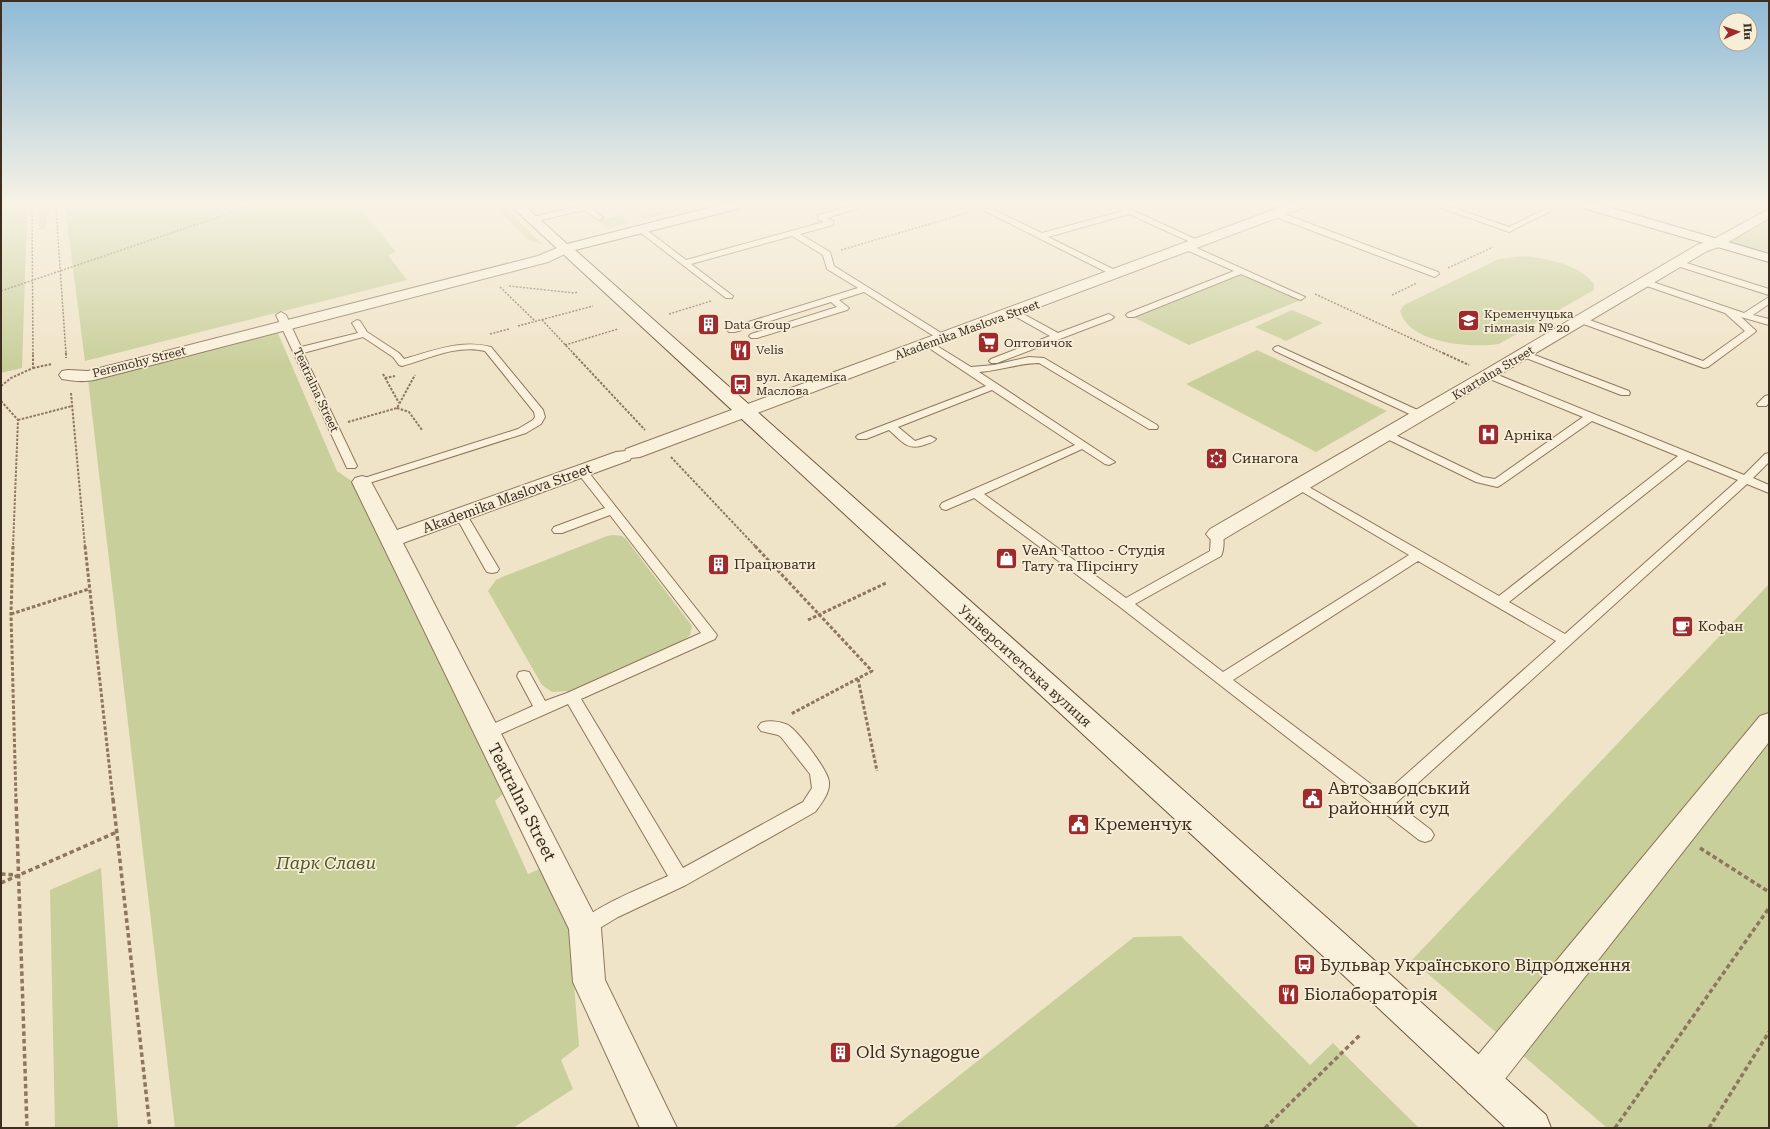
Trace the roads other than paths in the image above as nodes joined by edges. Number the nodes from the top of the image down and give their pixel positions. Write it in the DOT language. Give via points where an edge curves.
graph roads {
  1 [pos="546,258"];
  2 [pos="574,258"];
  3 [pos="678,258"];
  4 [pos="700,258"];
  5 [pos="828,258"];
  6 [pos="1084,258"];
  7 [pos="1159,258"];
  8 [pos="1216,258"];
  9 [pos="1392,258"];
  10 [pos="1686,258"];
  11 [pos="684,262"];
  12 [pos="1677,263"];
  13 [pos="1241,271"];
  14 [pos="1116,274"];
  15 [pos="1436,274"];
  16 [pos="1644,282"];
  17 [pos="865,289"];
  18 [pos="1769,292"];
  19 [pos="729,296"];
  20 [pos="1301,297"];
  21 [pos="832,299"];
  22 [pos="1769,300"];
  23 [pos="1728,311"];
  24 [pos="1014,312"];
  25 [pos="1098,312"];
  26 [pos="788,313"];
  27 [pos="1131,315"];
  28 [pos="1747,315"];
  29 [pos="284,320"];
  30 [pos="1581,320"];
  31 [pos="800,321"];
  32 [pos="1769,322"];
  33 [pos="357,323"];
  34 [pos="732,330"];
  35 [pos="364,334"];
  36 [pos="754,336"];
  37 [pos="1058,337"];
  38 [pos="936,341"];
  39 [pos="1278,349"];
  40 [pos="298,351"];
  41 [pos="1524,354"];
  42 [pos="970,370"];
  43 [pos="68,375"];
  44 [pos="1489,375"];
  45 [pos="994,386"];
  46 [pos="1625,392"];
  47 [pos="744,412"];
  48 [pos="1420,416"];
  49 [pos="1591,416"];
  50 [pos="890,426"];
  51 [pos="1153,427"];
  52 [pos="1388,435"];
  53 [pos="862,437"];
  54 [pos="930,439"];
  55 [pos="1083,445"];
  56 [pos="1687,455"];
  57 [pos="1769,456"];
  58 [pos="1109,462"];
  59 [pos="582,471"];
  60 [pos="356,474"];
  61 [pos="1746,479"];
  62 [pos="1298,486"];
  63 [pos="1769,489"];
  64 [pos="977,494"];
  65 [pos="946,506"];
  66 [pos="612,510"];
  67 [pos="461,515"];
  68 [pos="558,530"];
  69 [pos="1217,534"];
  70 [pos="391,540"];
  71 [pos="1418,555"];
  72 [pos="492,569"];
  73 [pos="1500,602"];
  74 [pos="1125,604"];
  75 [pos="1566,641"];
  76 [pos="524,676"];
  77 [pos="1223,679"];
  78 [pos="572,697"];
  79 [pos="542,709"];
  80 [pos="1769,723"];
  81 [pos="766,726"];
  82 [pos="488,733"];
  83 [pos="1385,804"];
  84 [pos="1425,835"];
  85 [pos="680,879"];
  86 [pos="585,928"];
  87 [pos="1481,1080"];
  88 [pos="659,1128"];
  89 [pos="1533,1128"];
  1 -- 29 [label="street, Peremohy Street" via="443,280"];
  2 -- 47 [label="street, Університетська вулиця"];
  3 -- 11 [label="lane"];
  4 -- 11 [label="lane"];
  5 -- 17 [label="lane" via="830,267"];
  6 -- 14 [label="lane"];
  7 -- 14 [label="street, Akademika Maslova Street"];
  8 -- 13 [label="lane"];
  9 -- 15 [label="lane"];
  10 -- 12 [label="street, Kvartalna Street"];
  11 -- 19 [label="lane"];
  12 -- 16 [label="street, Kvartalna Street"];
  12 -- 18 [label="lane"];
  13 -- 20 [label="lane"];
  13 -- 27 [label="lane"];
  14 -- 24 [label="street, Akademika Maslova Street"];
  16 -- 23 [label="lane"];
  16 -- 30 [label="street, Kvartalna Street"];
  17 -- 21 [label="lane"];
  17 -- 38 [label="lane"];
  21 -- 26 [label="lane"];
  21 -- 31 [label="lane" via="844,308"];
  22 -- 28 [label="lane"];
  23 -- 28 [label="lane"];
  23 -- 30 [label="lane" via="1750,331 1704,365"];
  24 -- 37 [label="lane"];
  24 -- 38 [label="street, Akademika Maslova Street"];
  25 -- 37 [label="lane" via="1112,319"];
  26 -- 31 [label="lane"];
  26 -- 34 [label="lane"];
  28 -- 32 [label="lane"];
  29 -- 40 [label="lane, Teatralna Street"];
  29 -- 43 [label="street, Peremohy Street" via="88,376"];
  30 -- 41 [label="street, Kvartalna Street"];
  31 -- 36 [label="lane"];
  33 -- 35 [label="lane"];
  35 -- 40 [label="lane"];
  35 -- 60 [label="lane" via="396,355 402,363 460,348 473,346 488,349 539,412 540,417 538,422 522,430"];
  37 -- 42 [label="lane"];
  38 -- 42 [label="lane"];
  38 -- 47 [label="street, Akademika Maslova Street"];
  39 -- 48 [label="lane"];
  40 -- 60 [label="lane, Teatralna Street"];
  41 -- 44 [label="street, Kvartalna Street"];
  41 -- 46 [label="lane"];
  42 -- 45 [label="lane"];
  42 -- 51 [label="lane" via="1041,360"];
  44 -- 48 [label="street, Kvartalna Street"];
  44 -- 49 [label="lane"];
  45 -- 50 [label="lane"];
  45 -- 55 [label="lane"];
  47 -- 59 [label="street, Akademika Maslova Street"];
  47 -- 87 [label="street, Університетська вулиця"];
  48 -- 52 [label="street, Kvartalna Street"];
  49 -- 52 [label="lane" via="1497,483 1480,480"];
  49 -- 56 [label="lane"];
  50 -- 53 [label="lane"];
  50 -- 54 [label="lane" via="914,445"];
  52 -- 62 [label="street, Kvartalna Street"];
  55 -- 58 [label="lane"];
  55 -- 64 [label="lane"];
  56 -- 61 [label="lane"];
  56 -- 73 [label="lane"];
  57 -- 61 [label="lane"];
  59 -- 66 [label="lane"];
  59 -- 67 [label="street, Akademika Maslova Street"];
  60 -- 70 [label="street, Teatralna Street"];
  61 -- 63 [label="lane"];
  61 -- 75 [label="lane"];
  62 -- 69 [label="street, Kvartalna Street"];
  62 -- 71 [label="lane"];
  64 -- 65 [label="lane"];
  64 -- 74 [label="lane"];
  66 -- 68 [label="lane"];
  66 -- 78 [label="lane" via="710,635"];
  67 -- 70 [label="street, Akademika Maslova Street"];
  67 -- 72 [label="lane"];
  69 -- 74 [label="lane" via="1216,553"];
  70 -- 82 [label="street, Teatralna Street"];
  71 -- 73 [label="lane"];
  71 -- 77 [label="lane"];
  73 -- 75 [label="lane"];
  74 -- 77 [label="lane"];
  75 -- 83 [label="lane"];
  76 -- 79 [label="lane"];
  77 -- 83 [label="lane"];
  78 -- 79 [label="lane"];
  78 -- 85 [label="lane"];
  79 -- 82 [label="lane"];
  80 -- 87 [label="street"];
  81 -- 85 [label="lane" via="787,732 818,771 821,789 817,798 809,807"];
  82 -- 86 [label="street, Teatralna Street"];
  83 -- 84 [label="lane"];
  85 -- 86 [label="lane"];
  86 -- 88 [label="street, Teatralna Street" via="589,982"];
  87 -- 89 [label="street, Університетська вулиця"];
}
